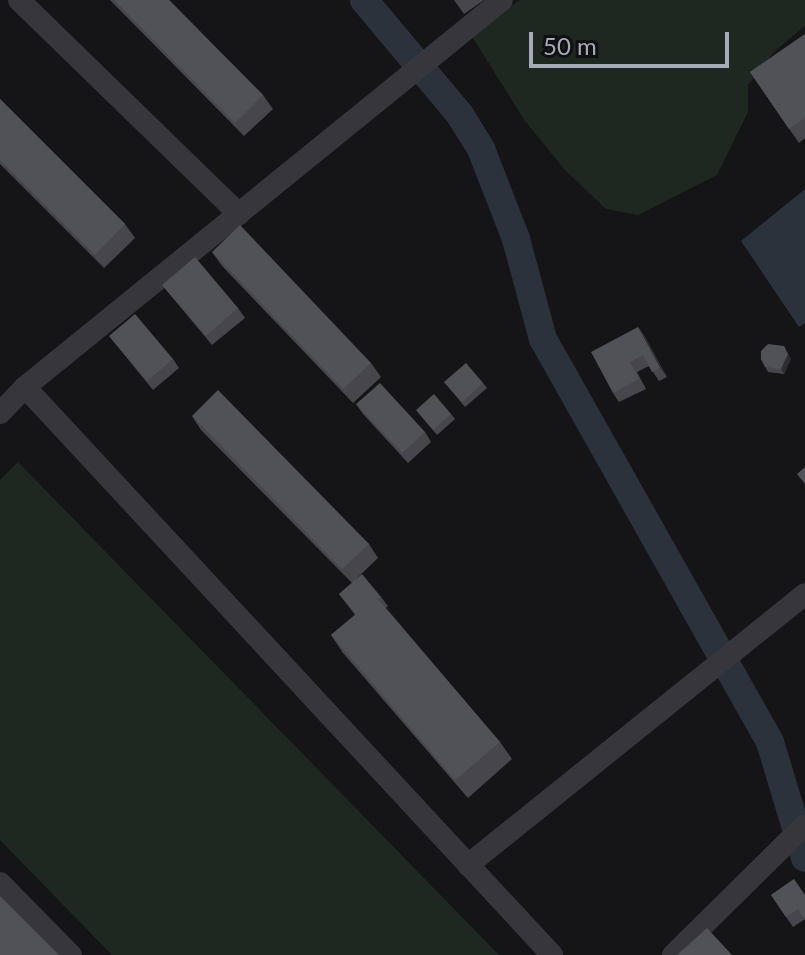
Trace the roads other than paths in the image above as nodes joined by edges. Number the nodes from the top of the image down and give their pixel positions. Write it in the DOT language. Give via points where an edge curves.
graph roads {
  1 [pos="19,0"];
  2 [pos="502,0"];
  3 [pos="239,214"];
  4 [pos="25,387"];
  5 [pos="0,413"];
  6 [pos="805,594"];
  7 [pos="805,825"];
  8 [pos="468,865"];
  9 [pos="0,883"];
  10 [pos="71,955"];
  11 [pos="552,955"];
  12 [pos="673,955"];
  1 -- 3 [label="street"];
  2 -- 3 [label="street"];
  3 -- 4 [label="street"];
  4 -- 5 [label="street"];
  4 -- 8 [label="street"];
  6 -- 8 [label="street"];
  7 -- 12 [label="street"];
  8 -- 11 [label="street"];
  9 -- 10 [label="street"];
}
